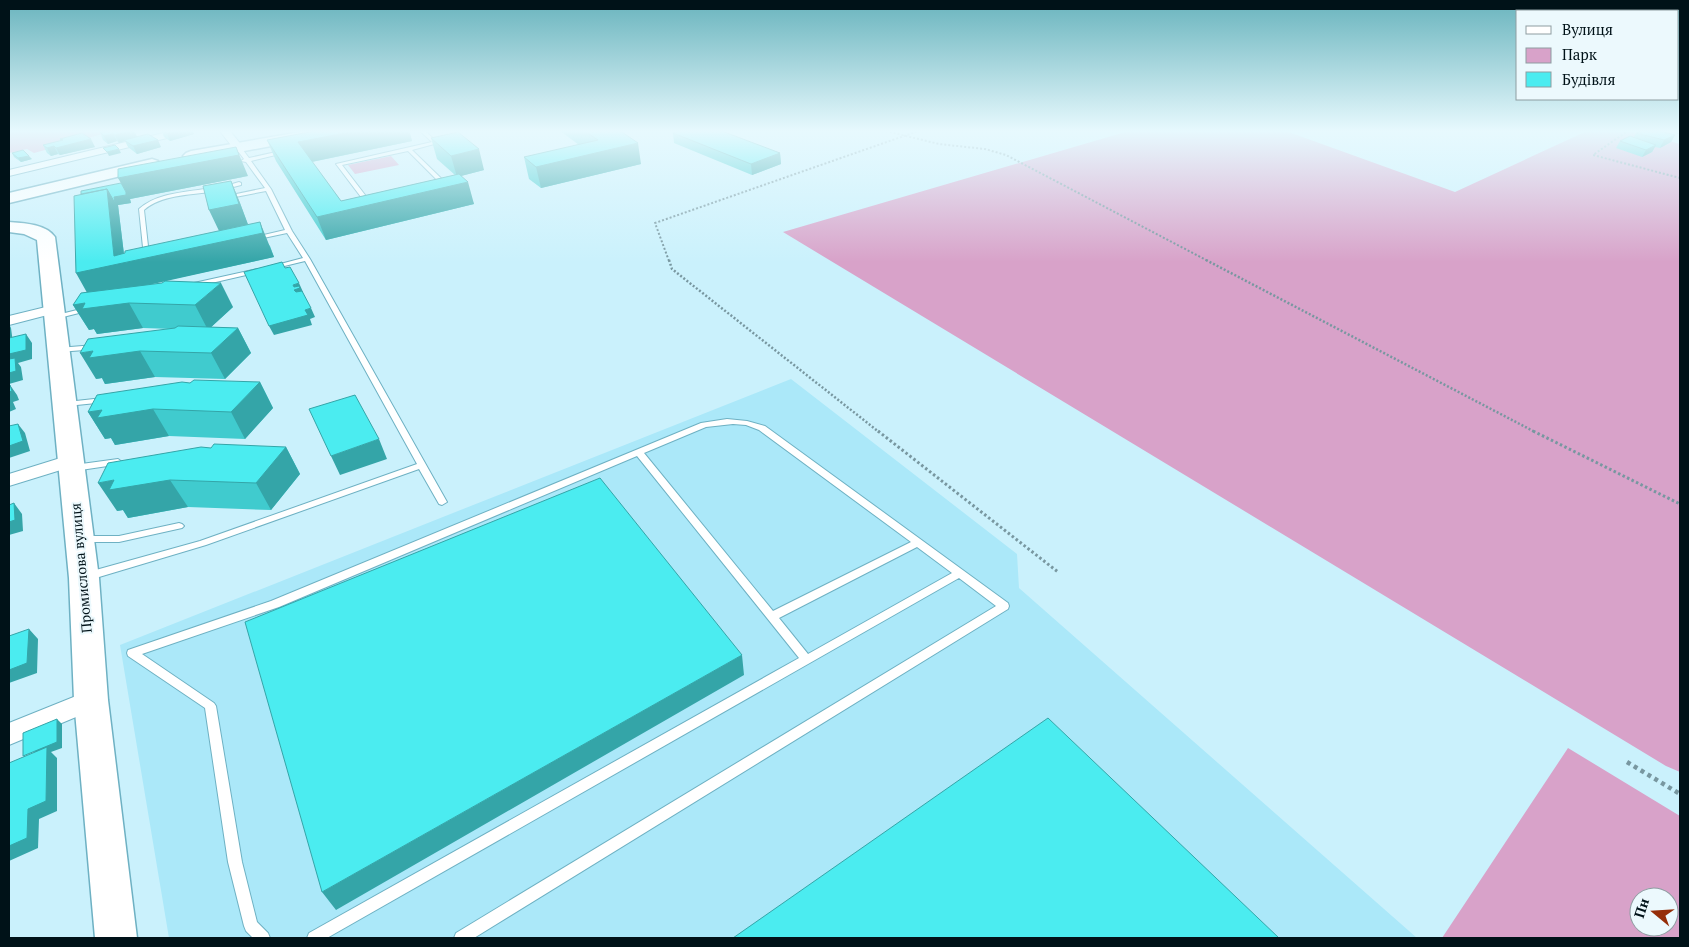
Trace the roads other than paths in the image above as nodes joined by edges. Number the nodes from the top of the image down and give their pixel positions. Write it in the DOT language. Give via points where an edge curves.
graph roads {
  1 [pos="109,174"];
  2 [pos="258,174"];
  3 [pos="347,174"];
  4 [pos="434,174"];
  5 [pos="239,184"];
  6 [pos="268,189"];
  7 [pos="212,190"];
  8 [pos="441,193"];
  9 [pos="9,198"];
  10 [pos="373,210"];
  11 [pos="9,227"];
  12 [pos="289,230"];
  13 [pos="242,241"];
  14 [pos="158,259"];
  15 [pos="307,259"];
  16 [pos="182,288"];
  17 [pos="96,308"];
  18 [pos="55,313"];
  19 [pos="9,321"];
  20 [pos="99,346"];
  21 [pos="58,350"];
  22 [pos="116,399"];
  23 [pos="64,405"];
  24 [pos="638,452"];
  25 [pos="127,460"];
  26 [pos="71,465"];
  27 [pos="422,465"];
  28 [pos="9,480"];
  29 [pos="442,502"];
  30 [pos="180,526"];
  31 [pos="79,539"];
  32 [pos="917,543"];
  33 [pos="960,574"];
  34 [pos="84,578"];
  35 [pos="771,617"];
  36 [pos="807,660"];
  37 [pos="91,700"];
  38 [pos="9,734"];
  39 [pos="116,938"];
  40 [pos="263,938"];
  41 [pos="314,938"];
  42 [pos="461,938"];
  1 -- 9 [label="street"];
  2 -- 6 [label="lane"];
  3 -- 10 [label="lane"];
  4 -- 8 [label="lane" via="450,191"];
  5 -- 7 [label="lane"];
  6 -- 7 [label="lane" via="223,197 214,196"];
  6 -- 12 [label="lane"];
  7 -- 14 [label="lane" via="156,201 141,210 146,256"];
  11 -- 18 [label="street, Промислова вулиця" via="28,229 46,238"];
  12 -- 13 [label="lane"];
  12 -- 15 [label="lane"];
  15 -- 16 [label="lane"];
  15 -- 27 [label="lane"];
  17 -- 18 [label="lane"];
  18 -- 19 [label="street"];
  18 -- 21 [label="street, Промислова вулиця"];
  20 -- 21 [label="lane"];
  21 -- 23 [label="street, Промислова вулиця"];
  22 -- 23 [label="lane"];
  23 -- 26 [label="street, Промислова вулиця"];
  24 -- 32 [label="lane" via="704,425 724,421 746,422 762,428"];
  24 -- 35 [label="lane"];
  24 -- 40 [label="lane" via="275,604 132,653 210,706 236,862 251,926"];
  25 -- 26 [label="lane"];
  26 -- 28 [label="street"];
  26 -- 31 [label="street, Промислова вулиця"];
  27 -- 29 [label="lane"];
  27 -- 34 [label="lane" via="203,543"];
  30 -- 31 [label="lane" via="119,539"];
  31 -- 34 [label="street, Промислова вулиця"];
  32 -- 33 [label="lane"];
  32 -- 35 [label="lane"];
  33 -- 36 [label="lane"];
  33 -- 42 [label="lane" via="1004,606"];
  34 -- 37 [label="street, Промислова вулиця"];
  35 -- 36 [label="lane"];
  36 -- 41 [label="lane"];
  37 -- 38 [label="street"];
  37 -- 39 [label="street, Промислова вулиця"];
}
